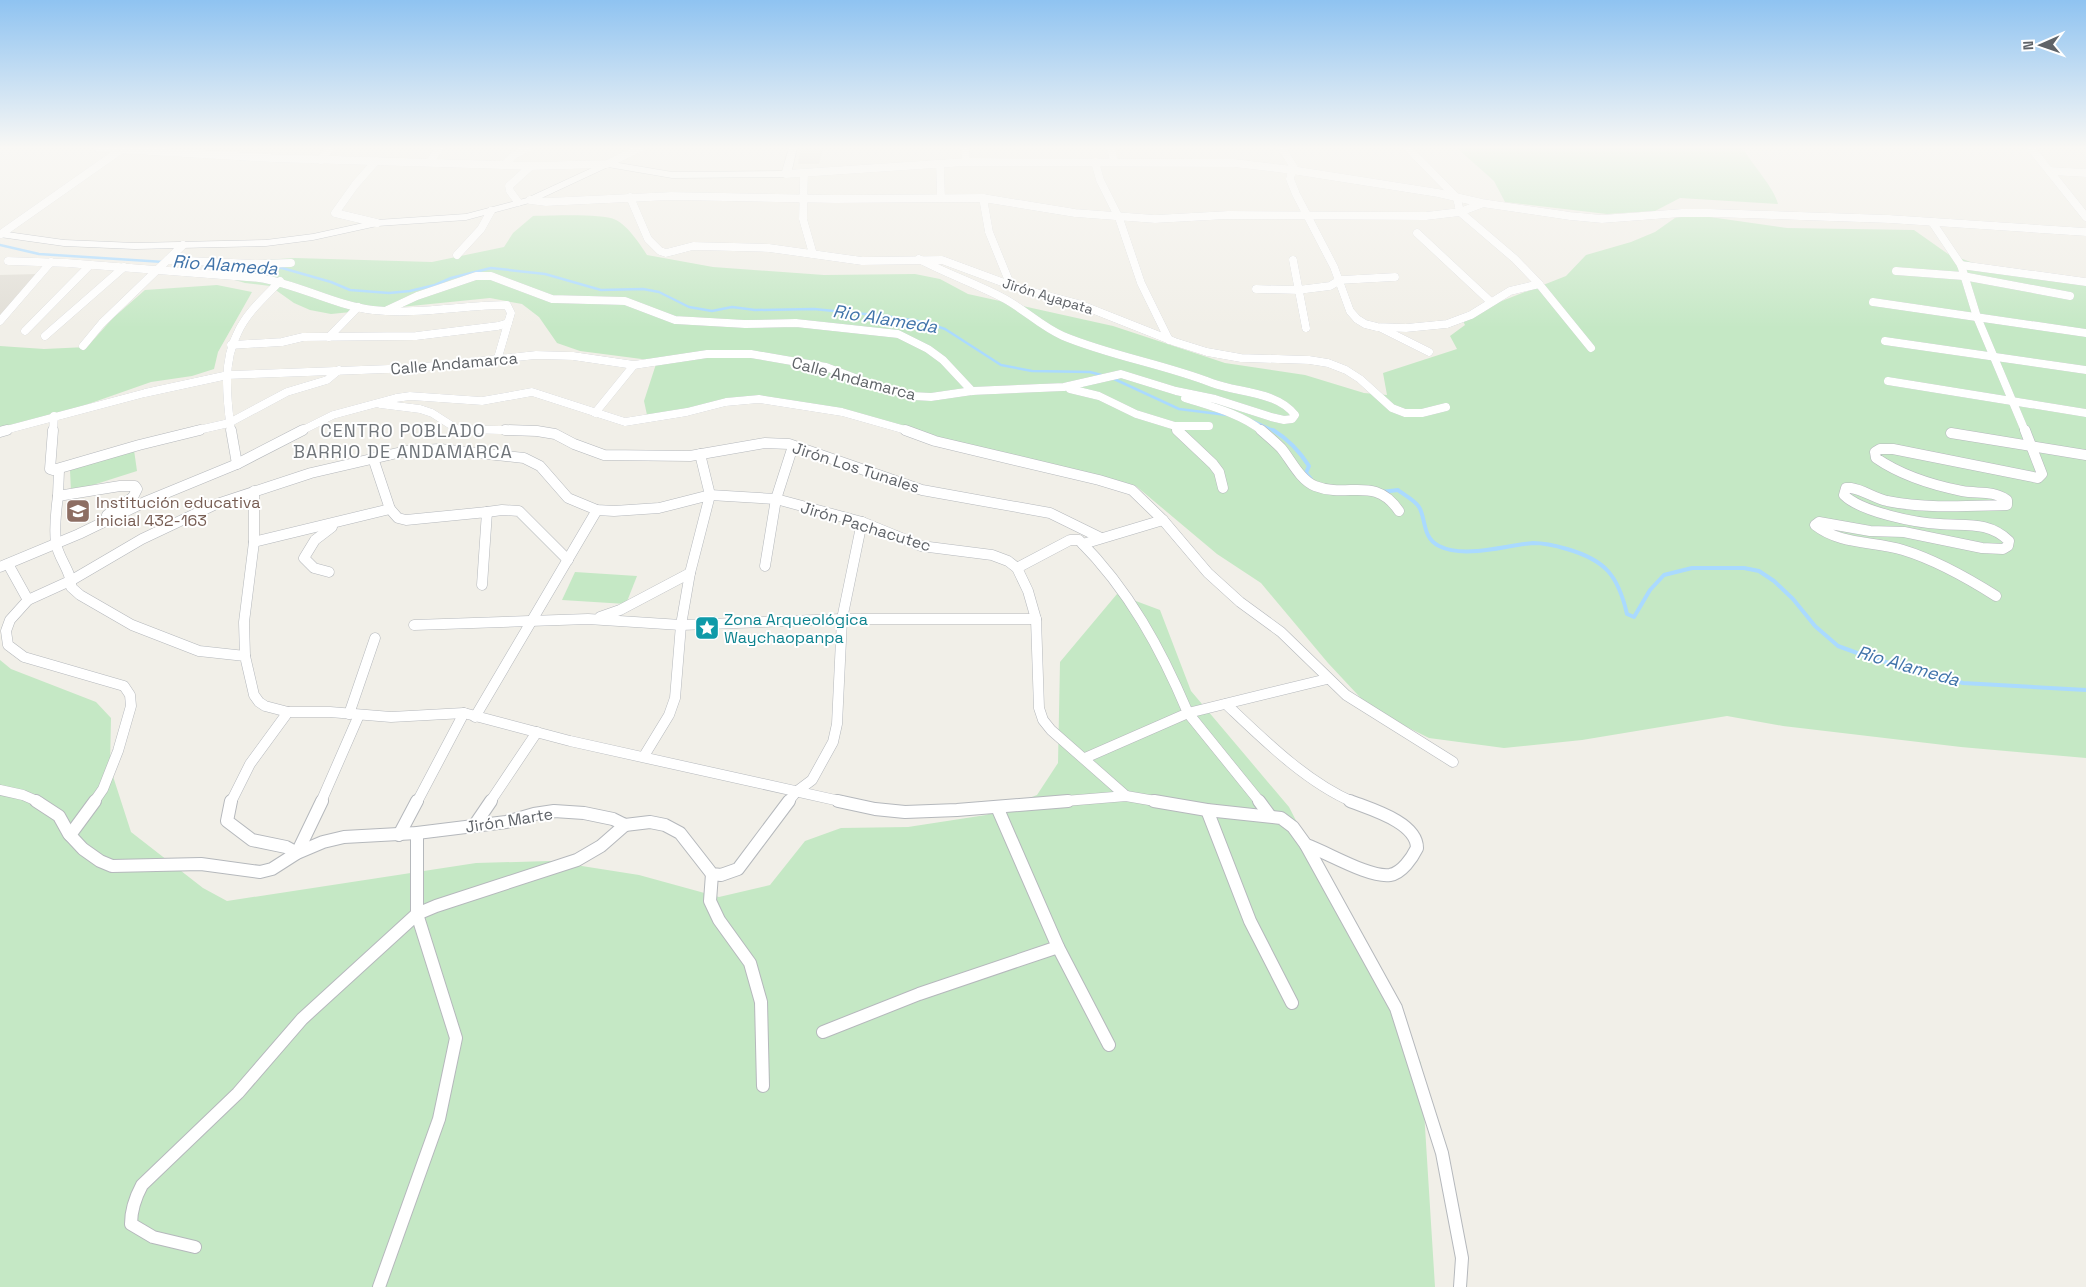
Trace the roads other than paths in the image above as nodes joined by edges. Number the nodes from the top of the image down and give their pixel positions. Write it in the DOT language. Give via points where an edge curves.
graph roads {
  1 [pos="37,208"];
  2 [pos="339,208"];
  3 [pos="500,208"];
  4 [pos="634,208"];
  5 [pos="803,208"];
  6 [pos="983,208"];
  7 [pos="1045,208"];
  8 [pos="1114,208"];
  9 [pos="1304,208"];
  10 [pos="1459,208"];
  11 [pos="1470,208"];
  12 [pos="1520,208"];
  13 [pos="491,211"];
  14 [pos="1460,212"];
  15 [pos="1309,216"];
  16 [pos="1119,218"];
  17 [pos="1932,222"];
  18 [pos="377,223"];
  19 [pos="2086,232"];
  20 [pos="1417,233"];
  21 [pos="0,234"];
  22 [pos="183,245"];
  23 [pos="813,254"];
  24 [pos="458,255"];
  25 [pos="919,259"];
  26 [pos="1292,260"];
  27 [pos="8,262"];
  28 [pos="51,262"];
  29 [pos="291,263"];
  30 [pos="90,265"];
  31 [pos="164,265"];
  32 [pos="1961,266"];
  33 [pos="124,267"];
  34 [pos="1896,271"];
  35 [pos="1963,276"];
  36 [pos="1396,277"];
  37 [pos="1340,280"];
  38 [pos="280,281"];
  39 [pos="2086,282"];
  40 [pos="1539,284"];
  41 [pos="1011,286"];
  42 [pos="1256,289"];
  43 [pos="1298,290"];
  44 [pos="2070,296"];
  45 [pos="1491,302"];
  46 [pos="1873,302"];
  47 [pos="358,307"];
  48 [pos="386,310"];
  49 [pos="1977,317"];
  50 [pos="0,321"];
  51 [pos="508,323"];
  52 [pos="1378,327"];
  53 [pos="1306,328"];
  54 [pos="25,331"];
  55 [pos="2086,332"];
  56 [pos="45,336"];
  57 [pos="329,337"];
  58 [pos="1169,340"];
  59 [pos="1885,341"];
  60 [pos="231,344"];
  61 [pos="83,346"];
  62 [pos="1591,348"];
  63 [pos="1429,352"];
  64 [pos="1994,357"];
  65 [pos="497,361"];
  66 [pos="634,365"];
  67 [pos="339,370"];
  68 [pos="2086,370"];
  69 [pos="228,375"];
  70 [pos="1888,381"];
  71 [pos="1064,387"];
  72 [pos="972,391"];
  73 [pos="1176,391"];
  74 [pos="2013,402"];
  75 [pos="374,403"];
  76 [pos="1446,407"];
  77 [pos="2086,412"];
  78 [pos="595,413"];
  79 [pos="54,416"];
  80 [pos="229,423"];
  81 [pos="1175,426"];
  82 [pos="1209,426"];
  83 [pos="0,432"];
  84 [pos="1951,434"];
  85 [pos="793,446"];
  86 [pos="2032,447"];
  87 [pos="700,454"];
  88 [pos="2086,455"];
  89 [pos="373,458"];
  90 [pos="237,464"];
  91 [pos="59,470"];
  92 [pos="1223,488"];
  93 [pos="254,491"];
  94 [pos="710,495"];
  95 [pos="58,496"];
  96 [pos="776,499"];
  97 [pos="390,509"];
  98 [pos="597,510"];
  99 [pos="1399,511"];
  100 [pos="487,512"];
  101 [pos="1163,520"];
  102 [pos="344,521"];
  103 [pos="862,522"];
  104 [pos="1101,538"];
  105 [pos="254,542"];
  106 [pos="56,544"];
  107 [pos="1083,544"];
  108 [pos="568,560"];
  109 [pos="4,566"];
  110 [pos="765,566"];
  111 [pos="1017,568"];
  112 [pos="329,572"];
  113 [pos="690,572"];
  114 [pos="72,580"];
  115 [pos="482,585"];
  116 [pos="1996,596"];
  117 [pos="28,600"];
  118 [pos="588,619"];
  119 [pos="842,619"];
  120 [pos="1036,619"];
  121 [pos="532,622"];
  122 [pos="414,625"];
  123 [pos="681,625"];
  124 [pos="375,638"];
  125 [pos="245,656"];
  126 [pos="1327,679"];
  127 [pos="1226,704"];
  128 [pos="288,712"];
  129 [pos="1188,713"];
  130 [pos="354,714"];
  131 [pos="469,715"];
  132 [pos="537,732"];
  133 [pos="644,756"];
  134 [pos="1085,758"];
  135 [pos="1453,762"];
  136 [pos="0,790"];
  137 [pos="796,792"];
  138 [pos="1126,796"];
  139 [pos="998,807"];
  140 [pos="1208,810"];
  141 [pos="1270,816"];
  142 [pos="625,825"];
  143 [pos="474,826"];
  144 [pos="417,833"];
  145 [pos="70,835"];
  146 [pos="399,835"];
  147 [pos="1306,845"];
  148 [pos="297,853"];
  149 [pos="712,874"];
  150 [pos="417,914"];
  151 [pos="1058,947"];
  152 [pos="1292,1003"];
  153 [pos="823,1032"];
  154 [pos="1109,1045"];
  155 [pos="763,1086"];
  156 [pos="195,1247"];
  157 [pos="379,1287"];
  158 [pos="1460,1287"];
  1 -- 21 [label="street"];
  2 -- 18 [label="street" via="335,214"];
  3 -- 13 [label="street"];
  4 -- 23 [label="street, Jirón Ayapata" via="654,250 660,252 693,246 769,248"];
  5 -- 23 [label="street"];
  6 -- 41 [label="street"];
  7 -- 16 [label="street"];
  8 -- 16 [label="street"];
  9 -- 15 [label="street"];
  10 -- 14 [label="street"];
  11 -- 14 [label="street"];
  12 -- 17 [label="street" via="1602,219 1700,213"];
  13 -- 18 [label="street" via="466,217"];
  13 -- 24 [label="street" via="484,225"];
  14 -- 15 [label="street" via="1400,217"];
  14 -- 40 [label="street"];
  15 -- 16 [label="street"];
  15 -- 37 [label="street"];
  16 -- 58 [label="street" via="1141,283"];
  17 -- 19 [label="street"];
  17 -- 32 [label="street"];
  18 -- 22 [label="street" via="313,238"];
  20 -- 45 [label="street"];
  21 -- 22 [label="street" via="86,245"];
  22 -- 31 [label="street"];
  23 -- 25 [label="street, Jirón Ayapata" via="862,261"];
  25 -- 41 [label="street, Jirón Ayapata" via="942,260"];
  25 -- 73 [label="street, Calle Andamarca" via="1013,304 1063,336 1223,387 1275,400 1295,414 1292,418 1278,419 1215,399"];
  26 -- 43 [label="street"];
  27 -- 28 [label="street"];
  28 -- 30 [label="street"];
  28 -- 50 [label="street"];
  29 -- 31 [label="street"];
  30 -- 33 [label="street"];
  30 -- 54 [label="street"];
  31 -- 33 [label="street"];
  31 -- 38 [label="street"];
  31 -- 61 [label="street" via="102,323"];
  32 -- 35 [label="street"];
  32 -- 39 [label="street"];
  33 -- 56 [label="street"];
  34 -- 35 [label="street"];
  35 -- 44 [label="street"];
  35 -- 49 [label="street"];
  36 -- 37 [label="street"];
  37 -- 43 [label="street" via="1330,286"];
  37 -- 52 [label="street" via="1357,319"];
  38 -- 47 [label="street" via="336,303"];
  38 -- 60 [label="street" via="245,320"];
  40 -- 45 [label="street" via="1511,290"];
  40 -- 62 [label="street"];
  41 -- 58 [label="street, Jirón Ayapata" via="1079,304"];
  42 -- 43 [label="street"];
  43 -- 53 [label="street"];
  45 -- 52 [label="street" via="1468,317 1439,326"];
  46 -- 49 [label="street"];
  47 -- 48 [label="street"];
  47 -- 57 [label="street"];
  48 -- 51 [label="street" via="403,312 507,305 511,313"];
  48 -- 72 [label="street" via="476,276 491,276 552,299 625,301 675,320 796,323 898,334 943,360"];
  49 -- 55 [label="street"];
  49 -- 64 [label="street"];
  51 -- 57 [label="street" via="416,336"];
  51 -- 65 [label="street"];
  52 -- 63 [label="street"];
  57 -- 60 [label="street"];
  58 -- 76 [label="street, Jirón Ayapata" via="1231,358 1329,363 1349,370 1388,407 1412,415"];
  59 -- 64 [label="street"];
  60 -- 69 [label="street"];
  64 -- 68 [label="street"];
  64 -- 74 [label="street"];
  65 -- 66 [label="street, Calle Andamarca" via="536,355 573,356"];
  65 -- 67 [label="street, Calle Andamarca"];
  66 -- 72 [label="street, Calle Andamarca" via="707,354 751,354 826,368 913,396 931,397"];
  66 -- 78 [label="street"];
  67 -- 69 [label="street, Calle Andamarca"];
  67 -- 80 [label="street" via="327,380 287,392"];
  69 -- 79 [label="street, Calle Andamarca"];
  69 -- 80 [label="street"];
  70 -- 74 [label="street"];
  71 -- 72 [label="street, Calle Andamarca"];
  71 -- 73 [label="street, Calle Andamarca" via="1121,374"];
  71 -- 81 [label="street" via="1099,396 1136,414"];
  73 -- 99 [label="street" via="1191,401 1255,425 1280,447 1313,485 1330,490 1381,491"];
  74 -- 77 [label="street"];
  74 -- 86 [label="street"];
  75 -- 78 [label="street" via="410,396 482,401 532,392"];
  75 -- 87 [label="street, Jirón Los Tunales" via="420,409 457,429 555,434 604,455 662,457"];
  75 -- 90 [label="street" via="333,415"];
  78 -- 101 [label="street" via="631,422 726,402 759,399 823,407 899,428 935,442 1116,484 1132,490"];
  79 -- 83 [label="street, Calle Andamarca"];
  79 -- 91 [label="street" via="50,469"];
  80 -- 90 [label="street"];
  80 -- 91 [label="street" via="139,445"];
  81 -- 82 [label="street"];
  81 -- 92 [label="street" via="1213,464"];
  84 -- 86 [label="street"];
  85 -- 87 [label="street, Jirón Los Tunales" via="765,443"];
  85 -- 96 [label="street"];
  85 -- 104 [label="street, Jirón Los Tunales" via="922,490 1050,513"];
  86 -- 88 [label="street"];
  86 -- 116 [label="street" via="2042,474 2038,478 1894,449 1875,452 1876,458 1897,470 1964,491 1998,494 2007,500 2007,505 1913,504 1884,500 1855,488 1846,488 1844,495 1870,509 1930,523 1994,529 2009,541 2003,549 1982,548 1904,532 1870,531 1819,522 1815,525 1831,536 1897,548 1928,559 1970,578"];
  87 -- 94 [label="street"];
  89 -- 93 [label="street, Jirón Pachacutec"];
  89 -- 97 [label="street"];
  89 -- 98 [label="street, Jirón Pachacutec" via="406,451 440,449 524,458 540,466 568,498"];
  90 -- 106 [label="street" via="147,501"];
  91 -- 95 [label="street"];
  93 -- 105 [label="street"];
  93 -- 114 [label="street, Jirón Pachacutec" via="214,504 178,521"];
  94 -- 96 [label="street, Jirón Pachacutec"];
  94 -- 98 [label="street, Jirón Pachacutec" via="650,509"];
  94 -- 113 [label="street"];
  95 -- 106 [label="street"];
  95 -- 106 [label="street" via="120,486 137,489 133,497 106,516"];
  96 -- 103 [label="street, Jirón Pachacutec"];
  96 -- 110 [label="street"];
  97 -- 100 [label="street" via="398,518 406,520"];
  97 -- 102 [label="street"];
  98 -- 108 [label="street"];
  100 -- 108 [label="street" via="519,511"];
  100 -- 115 [label="street"];
  101 -- 104 [label="street"];
  101 -- 126 [label="street" via="1208,573 1281,632"];
  102 -- 105 [label="street"];
  102 -- 112 [label="street" via="321,534 306,551 304,558 314,568"];
  103 -- 111 [label="street, Jirón Pachacutec" via="921,546 992,555"];
  103 -- 119 [label="street"];
  104 -- 107 [label="street"];
  105 -- 125 [label="street" via="244,622"];
  106 -- 109 [label="street"];
  106 -- 114 [label="street"];
  107 -- 111 [label="street" via="1076,539 1070,540"];
  107 -- 129 [label="street" via="1122,588 1171,672"];
  108 -- 121 [label="street"];
  109 -- 117 [label="street"];
  111 -- 120 [label="street"];
  113 -- 118 [label="street" via="620,610"];
  113 -- 123 [label="street"];
  114 -- 117 [label="street, Jirón Pachacutec"];
  114 -- 125 [label="street" via="71,587 80,595 132,625 199,651"];
  117 -- 145 [label="street, Jirón Pachacutec" via="10,620 6,631 8,645 24,657 124,686 130,695 131,706 103,789"];
  118 -- 121 [label="street"];
  118 -- 123 [label="street"];
  119 -- 120 [label="street"];
  119 -- 123 [label="street"];
  119 -- 137 [label="street" via="837,724 833,742 812,780"];
  120 -- 134 [label="street" via="1039,708 1043,720"];
  121 -- 122 [label="street"];
  121 -- 131 [label="street"];
  123 -- 133 [label="street" via="675,698 669,715"];
  124 -- 130 [label="street"];
  125 -- 128 [label="street" via="254,695 259,702"];
  126 -- 127 [label="street"];
  126 -- 135 [label="street" via="1346,696"];
  127 -- 129 [label="street"];
  127 -- 147 [label="street" via="1290,762 1341,796 1390,818 1412,832 1417,849 1398,874 1389,876"];
  128 -- 130 [label="street"];
  128 -- 148 [label="street" via="268,736 226,812 228,820 252,840 286,847"];
  129 -- 134 [label="street"];
  129 -- 141 [label="street"];
  130 -- 131 [label="street" via="391,717"];
  130 -- 148 [label="street" via="348,743"];
  131 -- 132 [label="street"];
  131 -- 146 [label="street"];
  132 -- 133 [label="street"];
  132 -- 143 [label="street"];
  133 -- 137 [label="street"];
  134 -- 138 [label="street"];
  136 -- 145 [label="street, Jirón Marte" via="43,804 59,815"];
  137 -- 139 [label="street" via="875,810 905,812"];
  137 -- 149 [label="street" via="738,869 721,875"];
  138 -- 139 [label="street"];
  138 -- 140 [label="street"];
  139 -- 151 [label="street"];
  140 -- 141 [label="street"];
  140 -- 152 [label="street" via="1250,921"];
  141 -- 147 [label="street" via="1281,818 1293,827"];
  142 -- 143 [label="street, Jirón Marte" via="584,813 554,812"];
  142 -- 149 [label="street, Jirón Marte" via="650,822 680,833"];
  142 -- 150 [label="street" via="601,846 577,860"];
  143 -- 144 [label="street, Jirón Marte"];
  144 -- 146 [label="street, Jirón Marte"];
  144 -- 150 [label="street"];
  145 -- 148 [label="street, Jirón Marte" via="94,859 112,866 201,864 260,872 272,869"];
  146 -- 148 [label="street, Jirón Marte" via="344,837"];
  147 -- 158 [label="street" via="1396,1008 1442,1154 1462,1258"];
  149 -- 155 [label="street" via="710,901 719,920 750,963 761,1002"];
  150 -- 156 [label="street" via="302,1020 238,1093 142,1185 130,1212 131,1224 147,1235"];
  150 -- 157 [label="street" via="456,1038 439,1119"];
  151 -- 153 [label="street" via="919,994"];
  151 -- 154 [label="street"];
}
